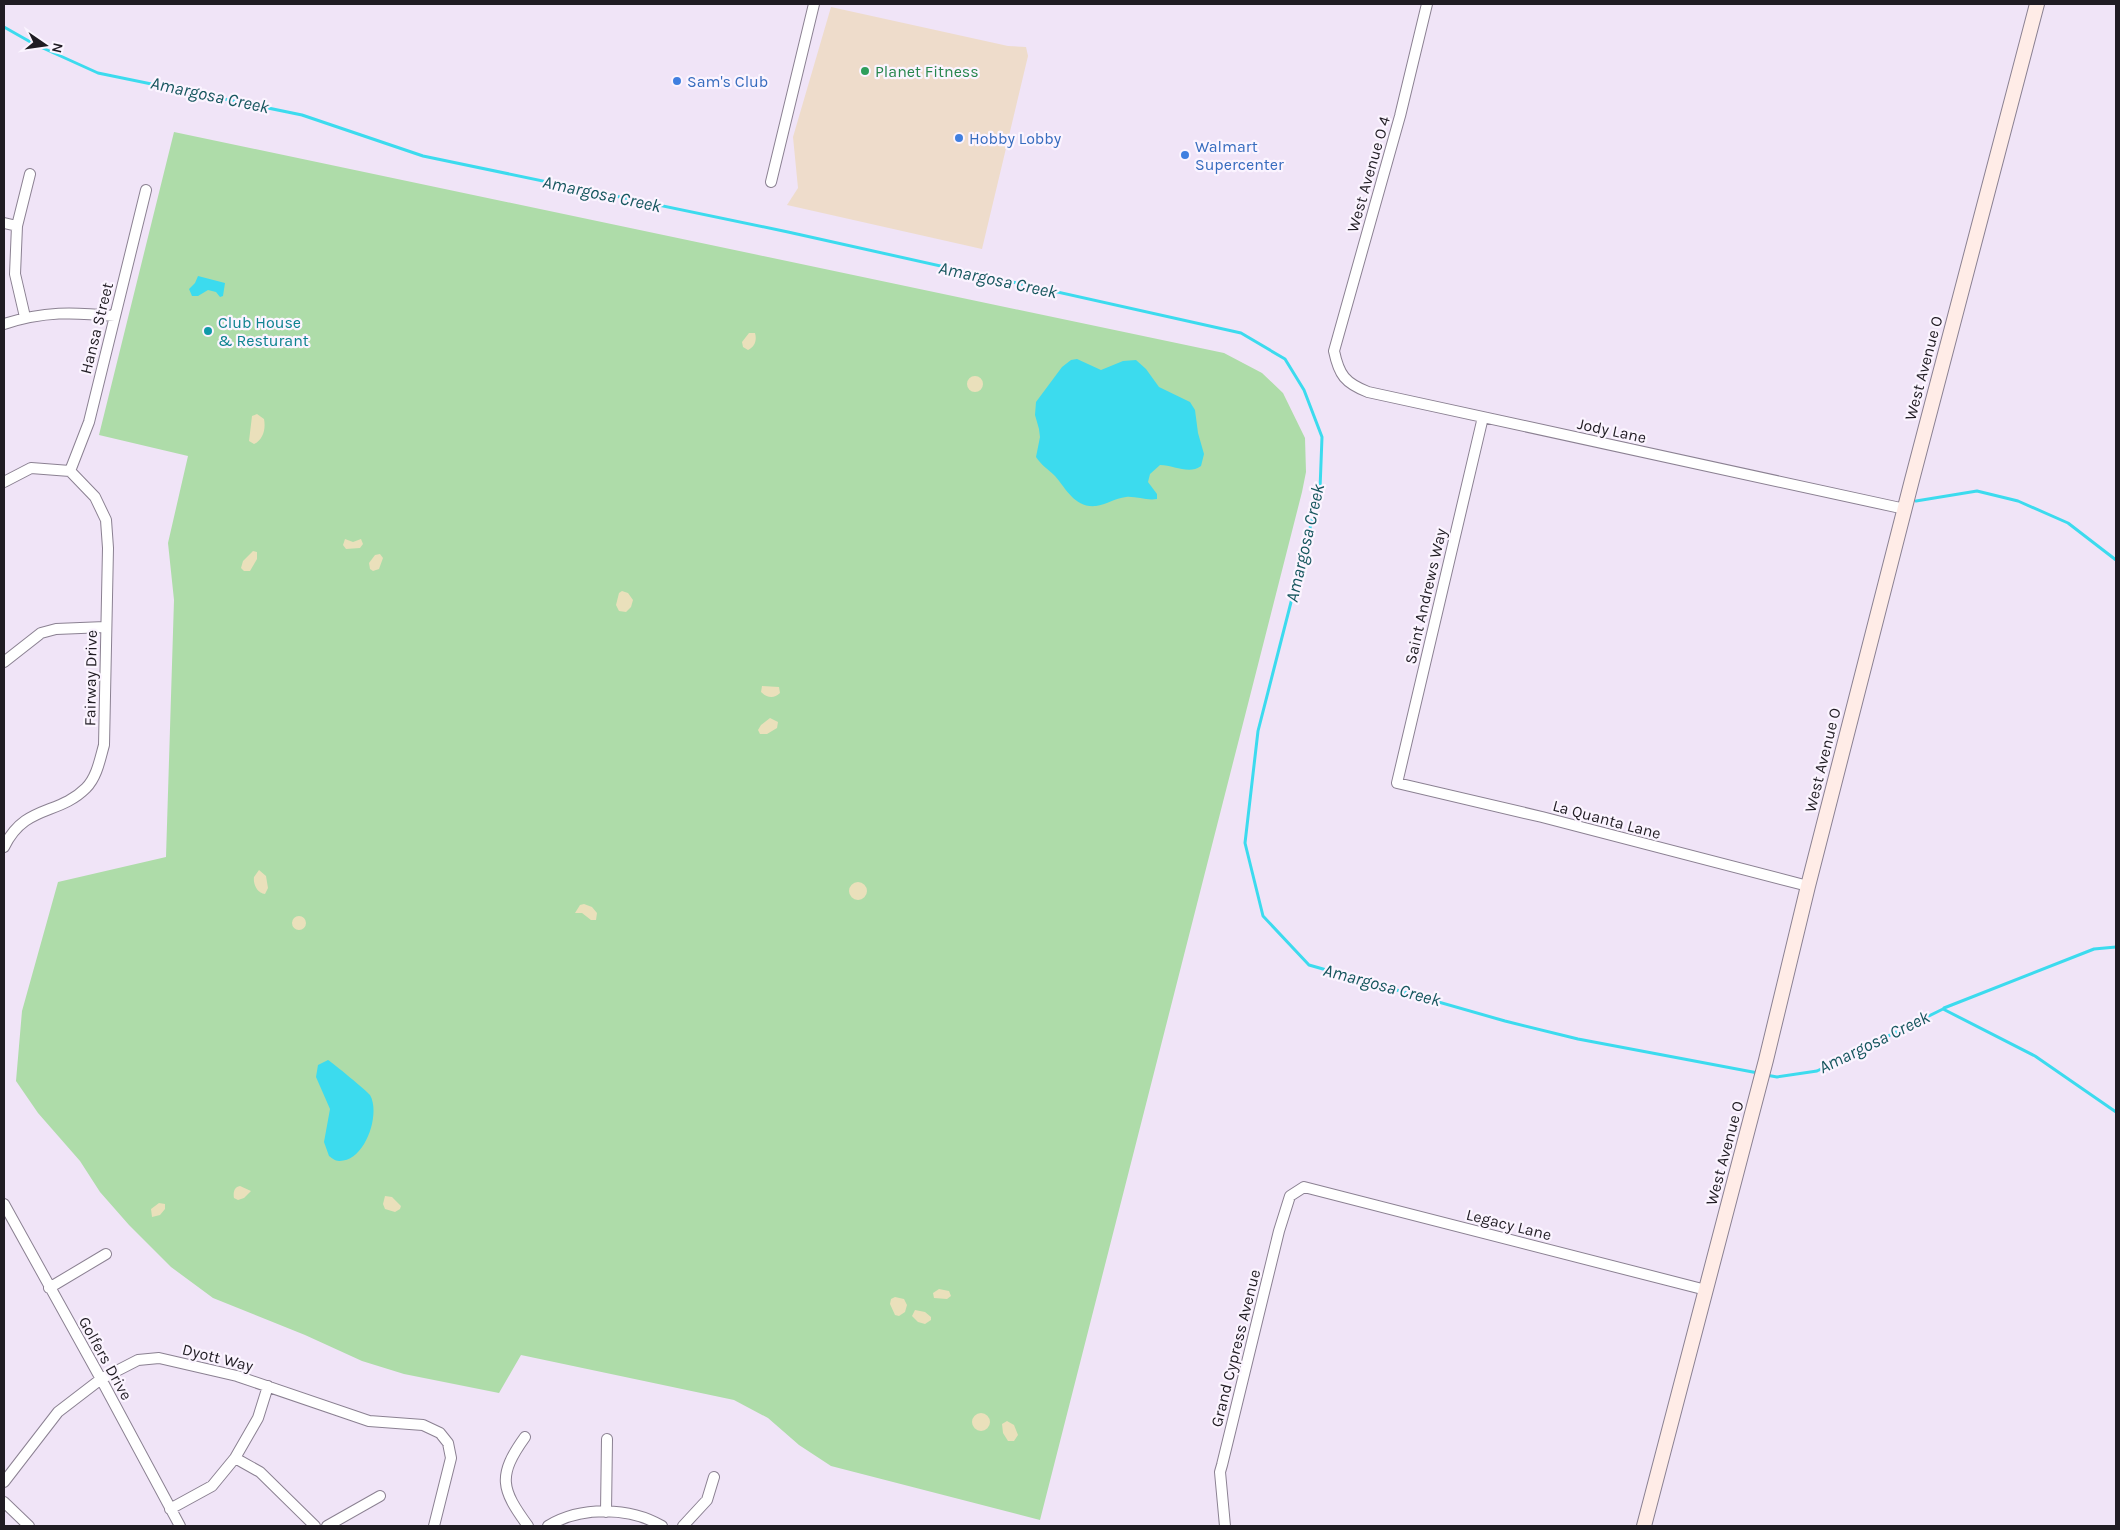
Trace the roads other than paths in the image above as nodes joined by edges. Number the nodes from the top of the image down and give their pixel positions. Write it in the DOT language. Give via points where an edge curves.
graph roads {
  1 [pos="814,4"];
  2 [pos="1427,4"];
  3 [pos="2036,4"];
  4 [pos="30,174"];
  5 [pos="771,182"];
  6 [pos="146,190"];
  7 [pos="4,223"];
  8 [pos="17,226"];
  9 [pos="115,316"];
  10 [pos="25,317"];
  11 [pos="4,324"];
  12 [pos="1334,351"];
  13 [pos="1483,417"];
  14 [pos="70,471"];
  15 [pos="4,482"];
  16 [pos="1905,509"];
  17 [pos="105,627"];
  18 [pos="4,662"];
  19 [pos="1397,783"];
  20 [pos="4,847"];
  21 [pos="1808,886"];
  22 [pos="1304,1187"];
  23 [pos="4,1204"];
  24 [pos="106,1254"];
  25 [pos="49,1288"];
  26 [pos="1706,1290"];
  27 [pos="101,1379"];
  28 [pos="268,1386"];
  29 [pos="525,1437"];
  30 [pos="607,1439"];
  31 [pos="235,1458"];
  32 [pos="714,1476"];
  33 [pos="4,1482"];
  34 [pos="380,1496"];
  35 [pos="4,1502"];
  36 [pos="170,1509"];
  37 [pos="606,1512"];
  38 [pos="29,1526"];
  39 [pos="180,1526"];
  40 [pos="315,1526"];
  41 [pos="327,1526"];
  42 [pos="434,1526"];
  43 [pos="528,1526"];
  44 [pos="548,1526"];
  45 [pos="662,1526"];
  46 [pos="683,1526"];
  47 [pos="1226,1526"];
  48 [pos="1644,1526"];
  1 -- 5 [label="street"];
  2 -- 12 [label="street, West Avenue O 4" via="1400,116"];
  3 -- 16 [label="main road, West Avenue O"];
  4 -- 8 [label="street"];
  6 -- 9 [label="street, Hansa Street"];
  7 -- 8 [label="street"];
  8 -- 10 [label="street" via="15,274"];
  9 -- 10 [label="street" via="70,312"];
  9 -- 14 [label="street, Hansa Street" via="89,422"];
  10 -- 11 [label="street"];
  12 -- 13 [label="street, Jody Lane" via="1341,375 1353,386"];
  13 -- 16 [label="street, Jody Lane"];
  13 -- 19 [label="street, Saint Andrews Way"];
  14 -- 15 [label="street" via="31,468"];
  14 -- 17 [label="street, Fairway Drive" via="94,497 106,520"];
  16 -- 21 [label="main road, West Avenue O"];
  17 -- 18 [label="street" via="56,629 41,634"];
  17 -- 20 [label="street, Fairway Drive" via="104,745 98,769 88,787 72,799 24,820 11,832"];
  19 -- 21 [label="street, La Quanta Lane"];
  21 -- 26 [label="main road, West Avenue O"];
  22 -- 26 [label="street, Legacy Lane"];
  22 -- 47 [label="street, Grand Cypress Avenue" via="1290,1196 1279,1231 1220,1472"];
  23 -- 25 [label="street, Golfers Drive"];
  24 -- 25 [label="street"];
  25 -- 27 [label="street, Golfers Drive"];
  26 -- 48 [label="main road, West Avenue O"];
  27 -- 28 [label="street, Dyott Way" via="138,1360 159,1358"];
  27 -- 33 [label="street, Dyott Way" via="58,1412"];
  27 -- 36 [label="street, Golfers Drive"];
  28 -- 31 [label="street" via="258,1418"];
  28 -- 42 [label="street, Dyott Way" via="369,1421 423,1425 440,1433 448,1443 451,1458"];
  29 -- 43 [label="street" via="512,1456 504,1483 511,1504"];
  30 -- 37 [label="street"];
  31 -- 36 [label="street" via="212,1486"];
  31 -- 40 [label="street" via="260,1472"];
  32 -- 46 [label="street" via="707,1500"];
  34 -- 41 [label="street"];
  35 -- 38 [label="street"];
  36 -- 39 [label="street, Golfers Drive"];
  37 -- 44 [label="street" via="578,1515"];
  37 -- 45 [label="street" via="638,1516"];
}
